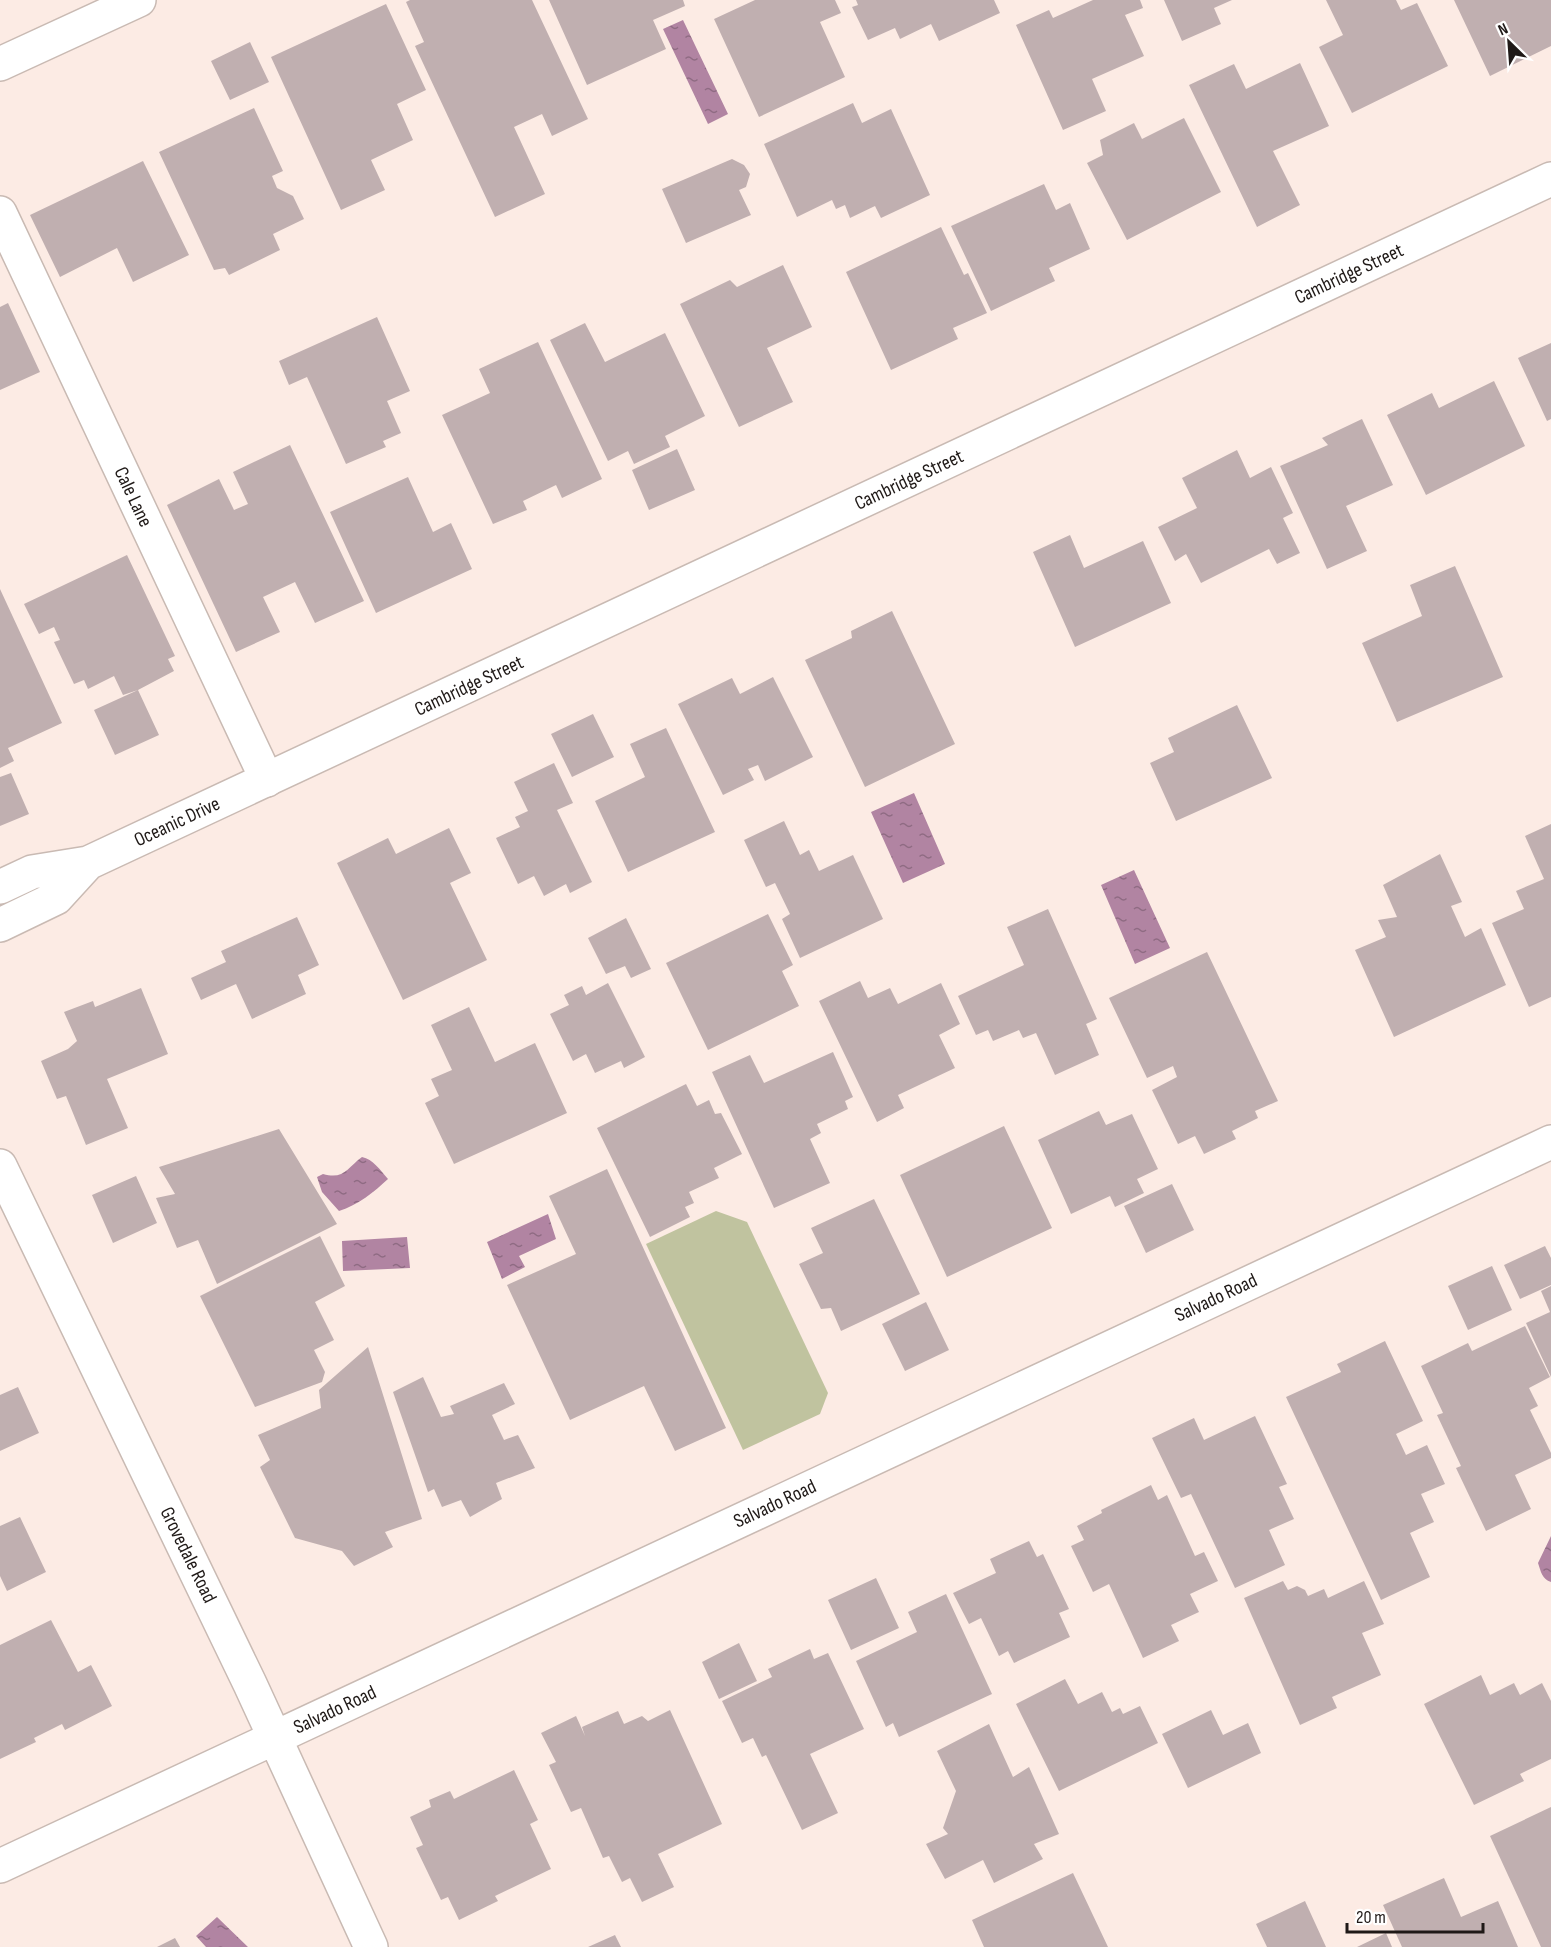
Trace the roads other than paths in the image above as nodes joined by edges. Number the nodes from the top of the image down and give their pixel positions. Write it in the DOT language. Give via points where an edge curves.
graph roads {
  1 [pos="139,0"];
  2 [pos="0,64"];
  3 [pos="1551,179"];
  4 [pos="0,213"];
  5 [pos="267,780"];
  6 [pos="88,864"];
  7 [pos="0,887"];
  8 [pos="0,925"];
  9 [pos="1551,1142"];
  10 [pos="0,1166"];
  11 [pos="275,1738"];
  12 [pos="0,1866"];
  13 [pos="370,1947"];
  1 -- 2 [label="street"];
  3 -- 5 [label="street, Cambridge Street"];
  4 -- 5 [label="street, Cale Lane"];
  5 -- 6 [label="street, Oceanic Drive"];
  6 -- 7 [label="street, Oceanic Drive" via="32,872"];
  6 -- 8 [label="street, Oceanic Drive" via="56,898"];
  9 -- 11 [label="street, Salvado Road"];
  10 -- 11 [label="street, Grovedale Road"];
  11 -- 12 [label="street, Salvado Road"];
  11 -- 13 [label="street, Grovedale Road"];
}
